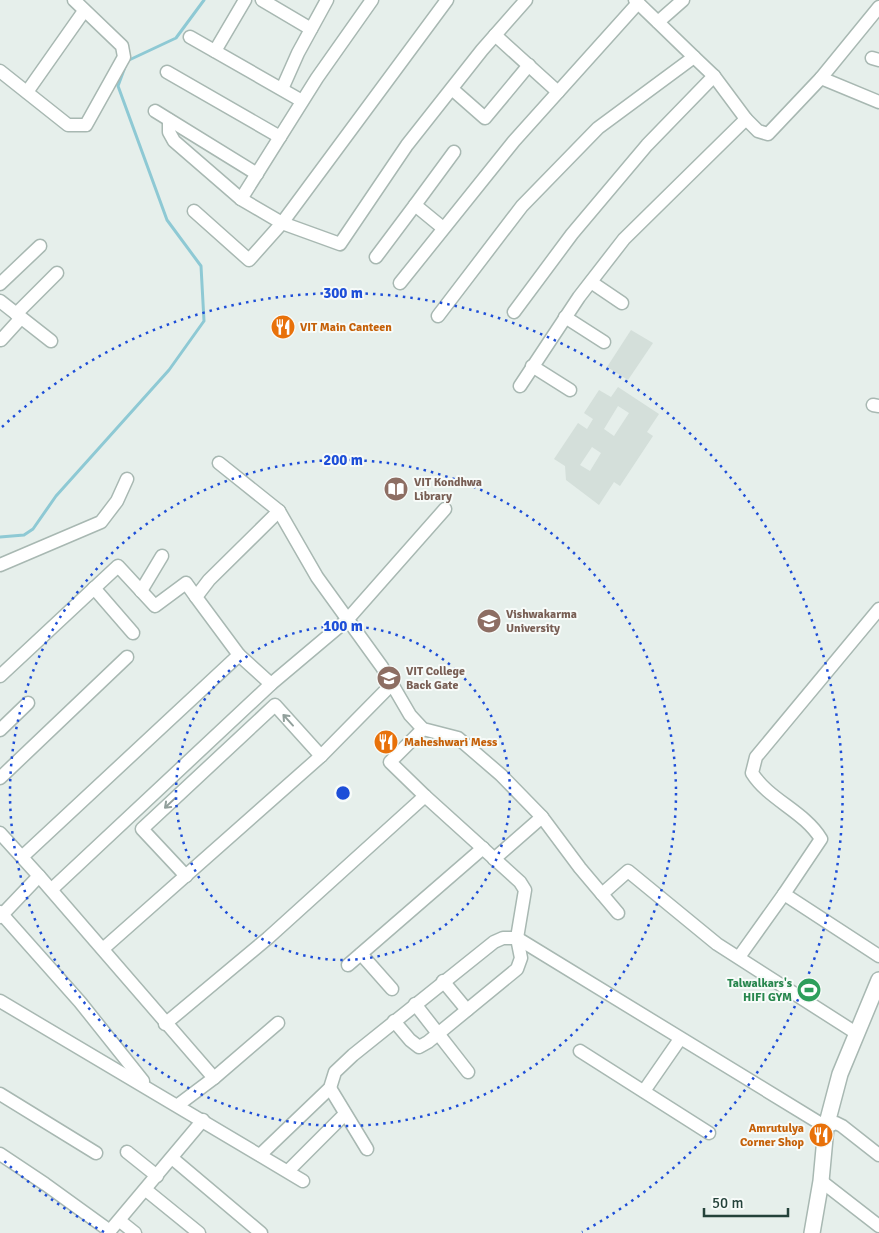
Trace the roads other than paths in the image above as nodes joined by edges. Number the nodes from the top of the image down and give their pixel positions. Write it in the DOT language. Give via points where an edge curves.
graph roads {
  1 [pos="74,0"];
  2 [pos="245,0"];
  3 [pos="262,0"];
  4 [pos="372,0"];
  5 [pos="447,0"];
  6 [pos="526,0"];
  7 [pos="683,0"];
  8 [pos="636,1"];
  9 [pos="323,2"];
  10 [pos="879,7"];
  11 [pos="84,11"];
  12 [pos="658,22"];
  13 [pos="311,29"];
  14 [pos="495,35"];
  15 [pos="190,37"];
  16 [pos="215,51"];
  17 [pos="694,57"];
  18 [pos="529,65"];
  19 [pos="0,70"];
  20 [pos="167,72"];
  21 [pos="714,76"];
  22 [pos="821,78"];
  23 [pos="282,89"];
  24 [pos="452,89"];
  25 [pos="27,92"];
  26 [pos="558,92"];
  27 [pos="302,100"];
  28 [pos="879,102"];
  29 [pos="155,111"];
  30 [pos="169,120"];
  31 [pos="746,120"];
  32 [pos="280,138"];
  33 [pos="454,152"];
  34 [pos="257,174"];
  35 [pos="241,199"];
  36 [pos="415,205"];
  37 [pos="194,211"];
  38 [pos="282,224"];
  39 [pos="443,228"];
  40 [pos="40,246"];
  41 [pos="376,256"];
  42 [pos="57,273"];
  43 [pos="591,282"];
  44 [pos="400,283"];
  45 [pos="0,284"];
  46 [pos="0,301"];
  47 [pos="622,303"];
  48 [pos="514,312"];
  49 [pos="18,316"];
  50 [pos="438,316"];
  51 [pos="565,317"];
  52 [pos="1,340"];
  53 [pos="51,342"];
  54 [pos="604,342"];
  55 [pos="532,366"];
  56 [pos="520,386"];
  57 [pos="570,390"];
  58 [pos="219,463"];
  59 [pos="127,479"];
  60 [pos="446,509"];
  61 [pos="279,511"];
  62 [pos="162,556"];
  63 [pos="0,565"];
  64 [pos="94,588"];
  65 [pos="141,591"];
  66 [pos="196,597"];
  67 [pos="879,609"];
  68 [pos="347,620"];
  69 [pos="133,633"];
  70 [pos="240,655"];
  71 [pos="127,657"];
  72 [pos="0,676"];
  73 [pos="271,684"];
  74 [pos="392,685"];
  75 [pos="28,703"];
  76 [pos="423,729"];
  77 [pos="0,730"];
  78 [pos="321,756"];
  79 [pos="0,778"];
  80 [pos="426,796"];
  81 [pos="542,817"];
  82 [pos="0,833"];
  83 [pos="482,848"];
  84 [pos="22,857"];
  85 [pos="494,858"];
  86 [pos="40,876"];
  87 [pos="186,876"];
  88 [pos="52,889"];
  89 [pos="602,894"];
  90 [pos="784,894"];
  91 [pos="618,913"];
  92 [pos="1,915"];
  93 [pos="517,938"];
  94 [pos="104,948"];
  95 [pos="361,954"];
  96 [pos="879,956"];
  97 [pos="739,957"];
  98 [pos="348,965"];
  99 [pos="879,980"];
  100 [pos="443,981"];
  101 [pos="392,989"];
  102 [pos="0,1001"];
  103 [pos="415,1004"];
  104 [pos="466,1010"];
  105 [pos="394,1021"];
  106 [pos="278,1023"];
  107 [pos="165,1024"];
  108 [pos="856,1033"];
  109 [pos="438,1034"];
  110 [pos="680,1038"];
  111 [pos="580,1051"];
  112 [pos="468,1072"];
  113 [pos="214,1078"];
  114 [pos="148,1087"];
  115 [pos="330,1088"];
  116 [pos="644,1091"];
  117 [pos="0,1094"];
  118 [pos="178,1105"];
  119 [pos="345,1114"];
  120 [pos="203,1120"];
  121 [pos="826,1127"];
  122 [pos="709,1133"];
  123 [pos="367,1149"];
  124 [pos="96,1152"];
  125 [pos="127,1152"];
  126 [pos="0,1154"];
  127 [pos="260,1155"];
  128 [pos="879,1155"];
  129 [pos="172,1158"];
  130 [pos="288,1171"];
  131 [pos="157,1176"];
  132 [pos="303,1181"];
  133 [pos="820,1181"];
  134 [pos="146,1190"];
  135 [pos="120,1221"];
  136 [pos="879,1226"];
  137 [pos="109,1232"];
  138 [pos="135,1233"];
  139 [pos="199,1233"];
  140 [pos="261,1233"];
  141 [pos="812,1233"];
  1 -- 11 [label="street"];
  2 -- 16 [label="street"];
  3 -- 13 [label="street"];
  4 -- 27 [label="street"];
  5 -- 38 [label="street"];
  6 -- 14 [label="street"];
  7 -- 12 [label="street"];
  8 -- 12 [label="street"];
  8 -- 26 [label="street"];
  9 -- 13 [label="street"];
  10 -- 22 [label="street"];
  11 -- 25 [label="street"];
  11 -- 25 [label="street" via="122,46 124,57 86,125 68,125"];
  12 -- 17 [label="street"];
  13 -- 23 [label="street"];
  14 -- 18 [label="street"];
  14 -- 24 [label="street"];
  15 -- 16 [label="street"];
  16 -- 23 [label="street"];
  17 -- 21 [label="street"];
  17 -- 50 [label="street" via="598,128 522,206"];
  18 -- 24 [label="street" via="485,118"];
  18 -- 26 [label="street"];
  19 -- 25 [label="street"];
  20 -- 32 [label="street"];
  21 -- 31 [label="street"];
  21 -- 48 [label="street" via="647,145 572,234"];
  22 -- 28 [label="street"];
  22 -- 31 [label="street" via="768,134 758,131"];
  23 -- 27 [label="street"];
  24 -- 38 [label="street" via="407,145 340,244"];
  26 -- 39 [label="street"];
  27 -- 32 [label="street"];
  29 -- 30 [label="street"];
  30 -- 34 [label="street"];
  30 -- 35 [label="street" via="169,132 174,141"];
  31 -- 43 [label="street" via="624,238"];
  32 -- 34 [label="street"];
  33 -- 36 [label="street"];
  34 -- 35 [label="street"];
  35 -- 38 [label="street"];
  36 -- 39 [label="street"];
  36 -- 41 [label="street"];
  37 -- 38 [label="street" via="249,260"];
  39 -- 44 [label="street"];
  40 -- 45 [label="street"];
  42 -- 49 [label="street"];
  43 -- 47 [label="street"];
  43 -- 51 [label="street"];
  46 -- 49 [label="street"];
  49 -- 52 [label="street"];
  49 -- 53 [label="street"];
  51 -- 54 [label="street"];
  51 -- 55 [label="street"];
  55 -- 56 [label="street"];
  55 -- 57 [label="street"];
  58 -- 61 [label="street"];
  59 -- 63 [label="street" via="101,522"];
  60 -- 68 [label="street"];
  61 -- 66 [label="street"];
  61 -- 68 [label="street" via="317,577"];
  62 -- 65 [label="street"];
  64 -- 65 [label="street" via="118,566"];
  64 -- 69 [label="street"];
  64 -- 72 [label="street"];
  65 -- 66 [label="street" via="155,606 186,583"];
  66 -- 70 [label="street"];
  67 -- 90 [label="street" via="756,757 752,773 759,784 814,827 821,839"];
  68 -- 73 [label="street"];
  68 -- 74 [label="street"];
  70 -- 73 [label="street"];
  70 -- 84 [label="street"];
  71 -- 79 [label="street"];
  73 -- 88 [label="street"];
  74 -- 76 [label="street" via="410,715"];
  74 -- 78 [label="street"];
  75 -- 77 [label="street"];
  76 -- 80 [label="street" via="390,762"];
  76 -- 81 [label="street" via="458,738 501,775"];
  78 -- 87 [label="street"];
  78 -- 87 [label="street, one-way" via="275,705 142,828"];
  80 -- 83 [label="street"];
  80 -- 107 [label="street" via="268,938"];
  81 -- 85 [label="street"];
  81 -- 89 [label="street"];
  82 -- 84 [label="street"];
  83 -- 85 [label="street"];
  83 -- 95 [label="street"];
  84 -- 86 [label="street"];
  85 -- 93 [label="street" via="525,890"];
  86 -- 88 [label="street"];
  86 -- 92 [label="street"];
  87 -- 94 [label="street"];
  88 -- 94 [label="street"];
  89 -- 91 [label="street"];
  89 -- 97 [label="street" via="628,871 717,944"];
  90 -- 96 [label="street"];
  90 -- 97 [label="street"];
  92 -- 114 [label="street" via="80,1002"];
  93 -- 100 [label="street" via="494,942"];
  93 -- 104 [label="street" via="521,958 517,969"];
  93 -- 110 [label="street"];
  94 -- 107 [label="street"];
  95 -- 98 [label="street"];
  95 -- 101 [label="street"];
  97 -- 108 [label="street"];
  99 -- 108 [label="street"];
  100 -- 103 [label="street"];
  100 -- 104 [label="street"];
  102 -- 114 [label="street"];
  103 -- 105 [label="street"];
  103 -- 109 [label="street"];
  104 -- 109 [label="street"];
  105 -- 109 [label="street" via="419,1047"];
  105 -- 115 [label="street" via="335,1072"];
  106 -- 113 [label="street"];
  107 -- 113 [label="street"];
  108 -- 121 [label="street" via="840,1074"];
  109 -- 112 [label="street"];
  110 -- 116 [label="street"];
  110 -- 121 [label="street"];
  111 -- 116 [label="street"];
  113 -- 118 [label="street"];
  114 -- 118 [label="street"];
  115 -- 119 [label="street"];
  115 -- 127 [label="street"];
  116 -- 122 [label="street"];
  117 -- 124 [label="street"];
  118 -- 120 [label="street"];
  119 -- 123 [label="street"];
  119 -- 130 [label="street"];
  120 -- 127 [label="street"];
  120 -- 129 [label="street"];
  121 -- 128 [label="street" via="836,1123"];
  121 -- 133 [label="street"];
  125 -- 131 [label="street"];
  126 -- 137 [label="street"];
  127 -- 130 [label="street"];
  129 -- 131 [label="street"];
  129 -- 140 [label="street"];
  130 -- 132 [label="street"];
  131 -- 134 [label="street"];
  133 -- 136 [label="street"];
  133 -- 141 [label="street"];
  134 -- 135 [label="street"];
  134 -- 139 [label="street"];
  135 -- 137 [label="street"];
  135 -- 138 [label="street"];
}
